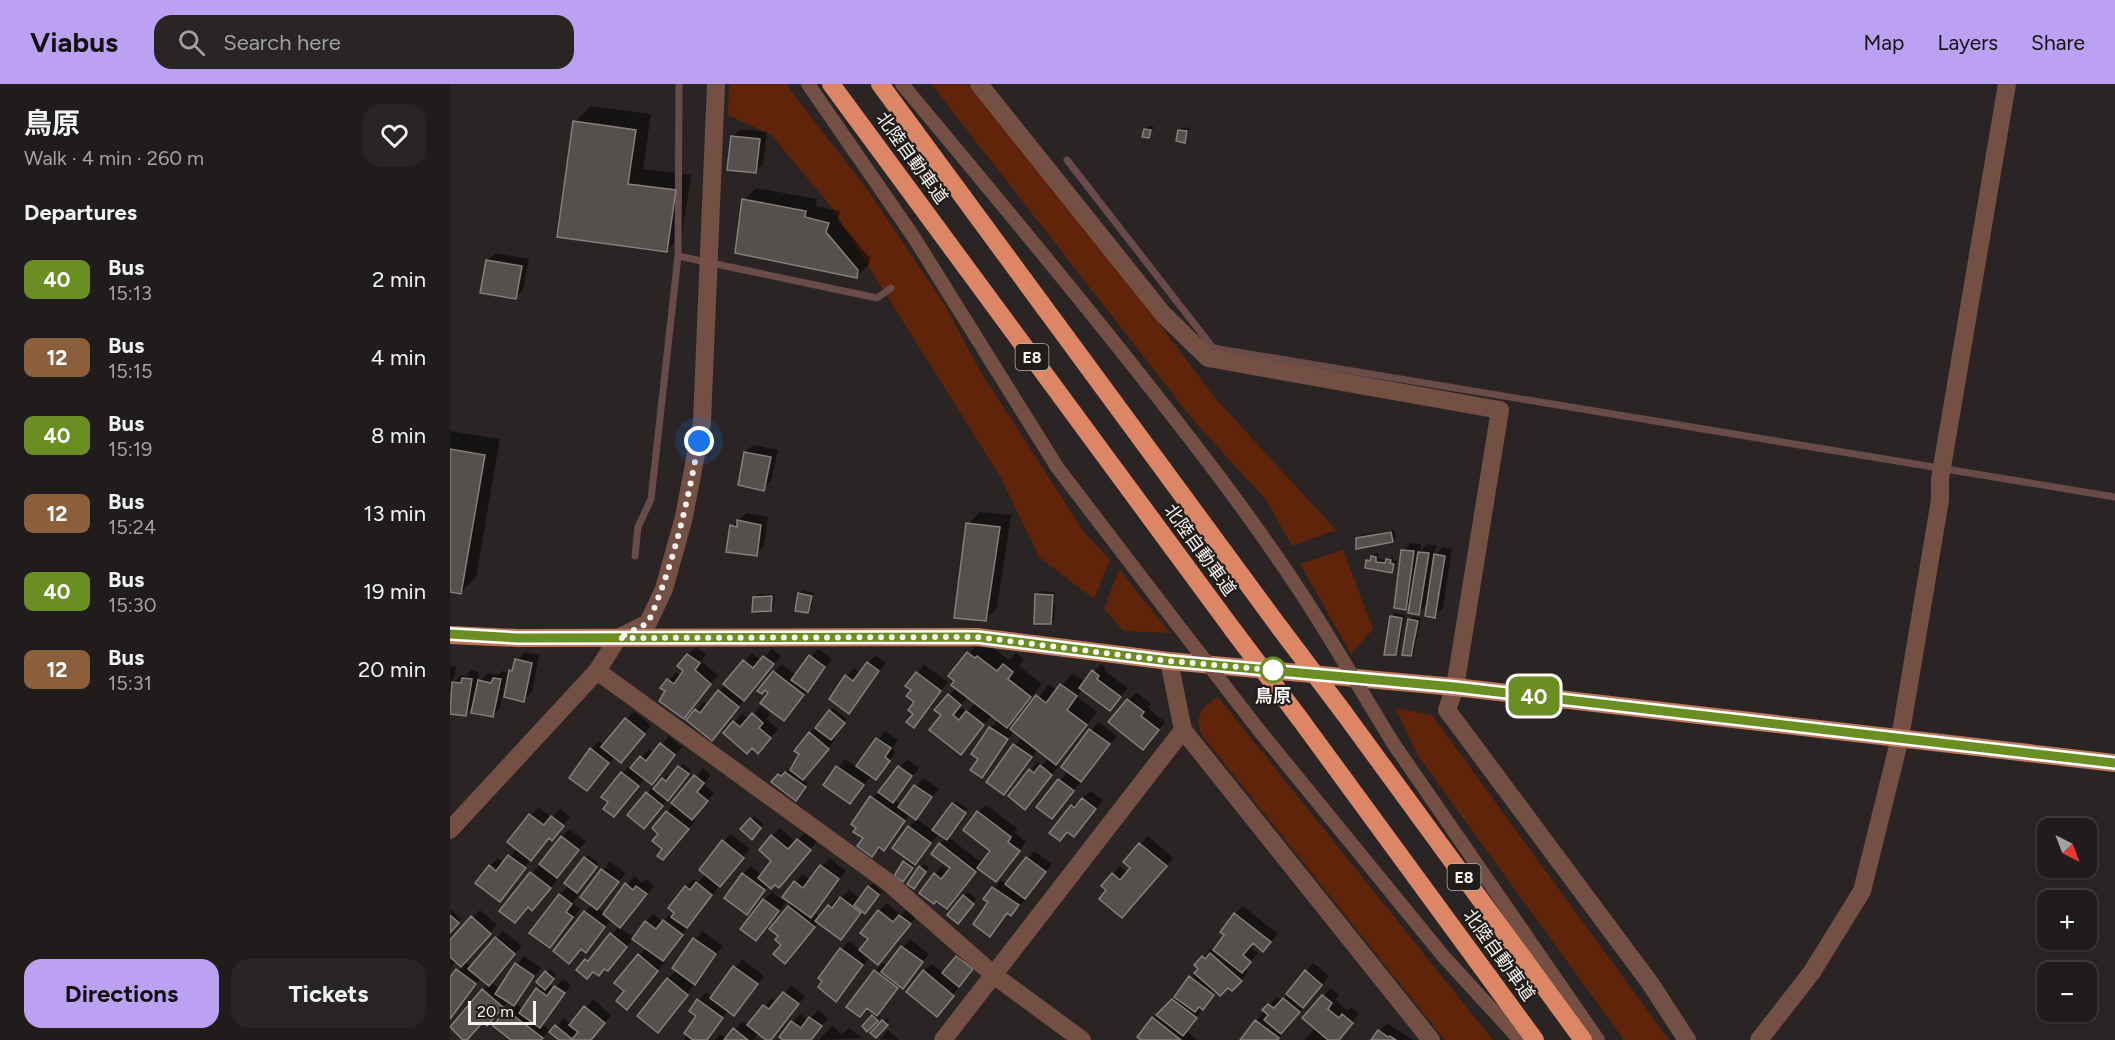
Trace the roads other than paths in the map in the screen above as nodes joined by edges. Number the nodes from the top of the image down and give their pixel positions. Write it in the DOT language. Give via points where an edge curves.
graph roads {
  1 [pos="716,84"];
  2 [pos="808,84"];
  3 [pos="831,84"];
  4 [pos="880,84"];
  5 [pos="902,84"];
  6 [pos="980,84"];
  7 [pos="2007,84"];
  8 [pos="450,634"];
  9 [pos="618,638"];
  10 [pos="1169,661"];
  11 [pos="597,671"];
  12 [pos="1455,687"];
  13 [pos="1183,730"];
  14 [pos="1900,738"];
  15 [pos="2115,763"];
  16 [pos="450,830"];
  17 [pos="995,976"];
  18 [pos="943,1040"];
  19 [pos="1082,1040"];
  20 [pos="1431,1040"];
  21 [pos="1520,1040"];
  22 [pos="1535,1040"];
  23 [pos="1583,1040"];
  24 [pos="1598,1040"];
  25 [pos="1687,1040"];
  26 [pos="1759,1040"];
  1 -- 9 [label="street" via="702,422 684,517 664,589 648,623"];
  2 -- 21 [label="lane, bridge" via="919,246 1057,467 1258,729 1444,957"];
  3 -- 22 [label="highway, 北陸自動車道 / E8, bridge"];
  4 -- 23 [label="highway, 北陸自動車道 / E8, bridge"];
  5 -- 24 [label="lane, bridge" via="1088,308 1283,562 1393,743"];
  6 -- 12 [label="street" via="1163,314 1208,358 1500,410"];
  7 -- 14 [label="street"];
  8 -- 9 [label="main road"];
  9 -- 10 [label="main road" via="977,637"];
  9 -- 11 [label="street"];
  10 -- 12 [label="main road"];
  10 -- 13 [label="street"];
  11 -- 16 [label="street"];
  11 -- 17 [label="street" via="888,882"];
  12 -- 14 [label="main road"];
  12 -- 25 [label="street" via="1447,711 1650,983"];
  13 -- 17 [label="street"];
  13 -- 20 [label="street"];
  14 -- 15 [label="main road"];
  14 -- 26 [label="street" via="1862,891 1812,972"];
  17 -- 18 [label="street"];
  17 -- 19 [label="street"];
}
